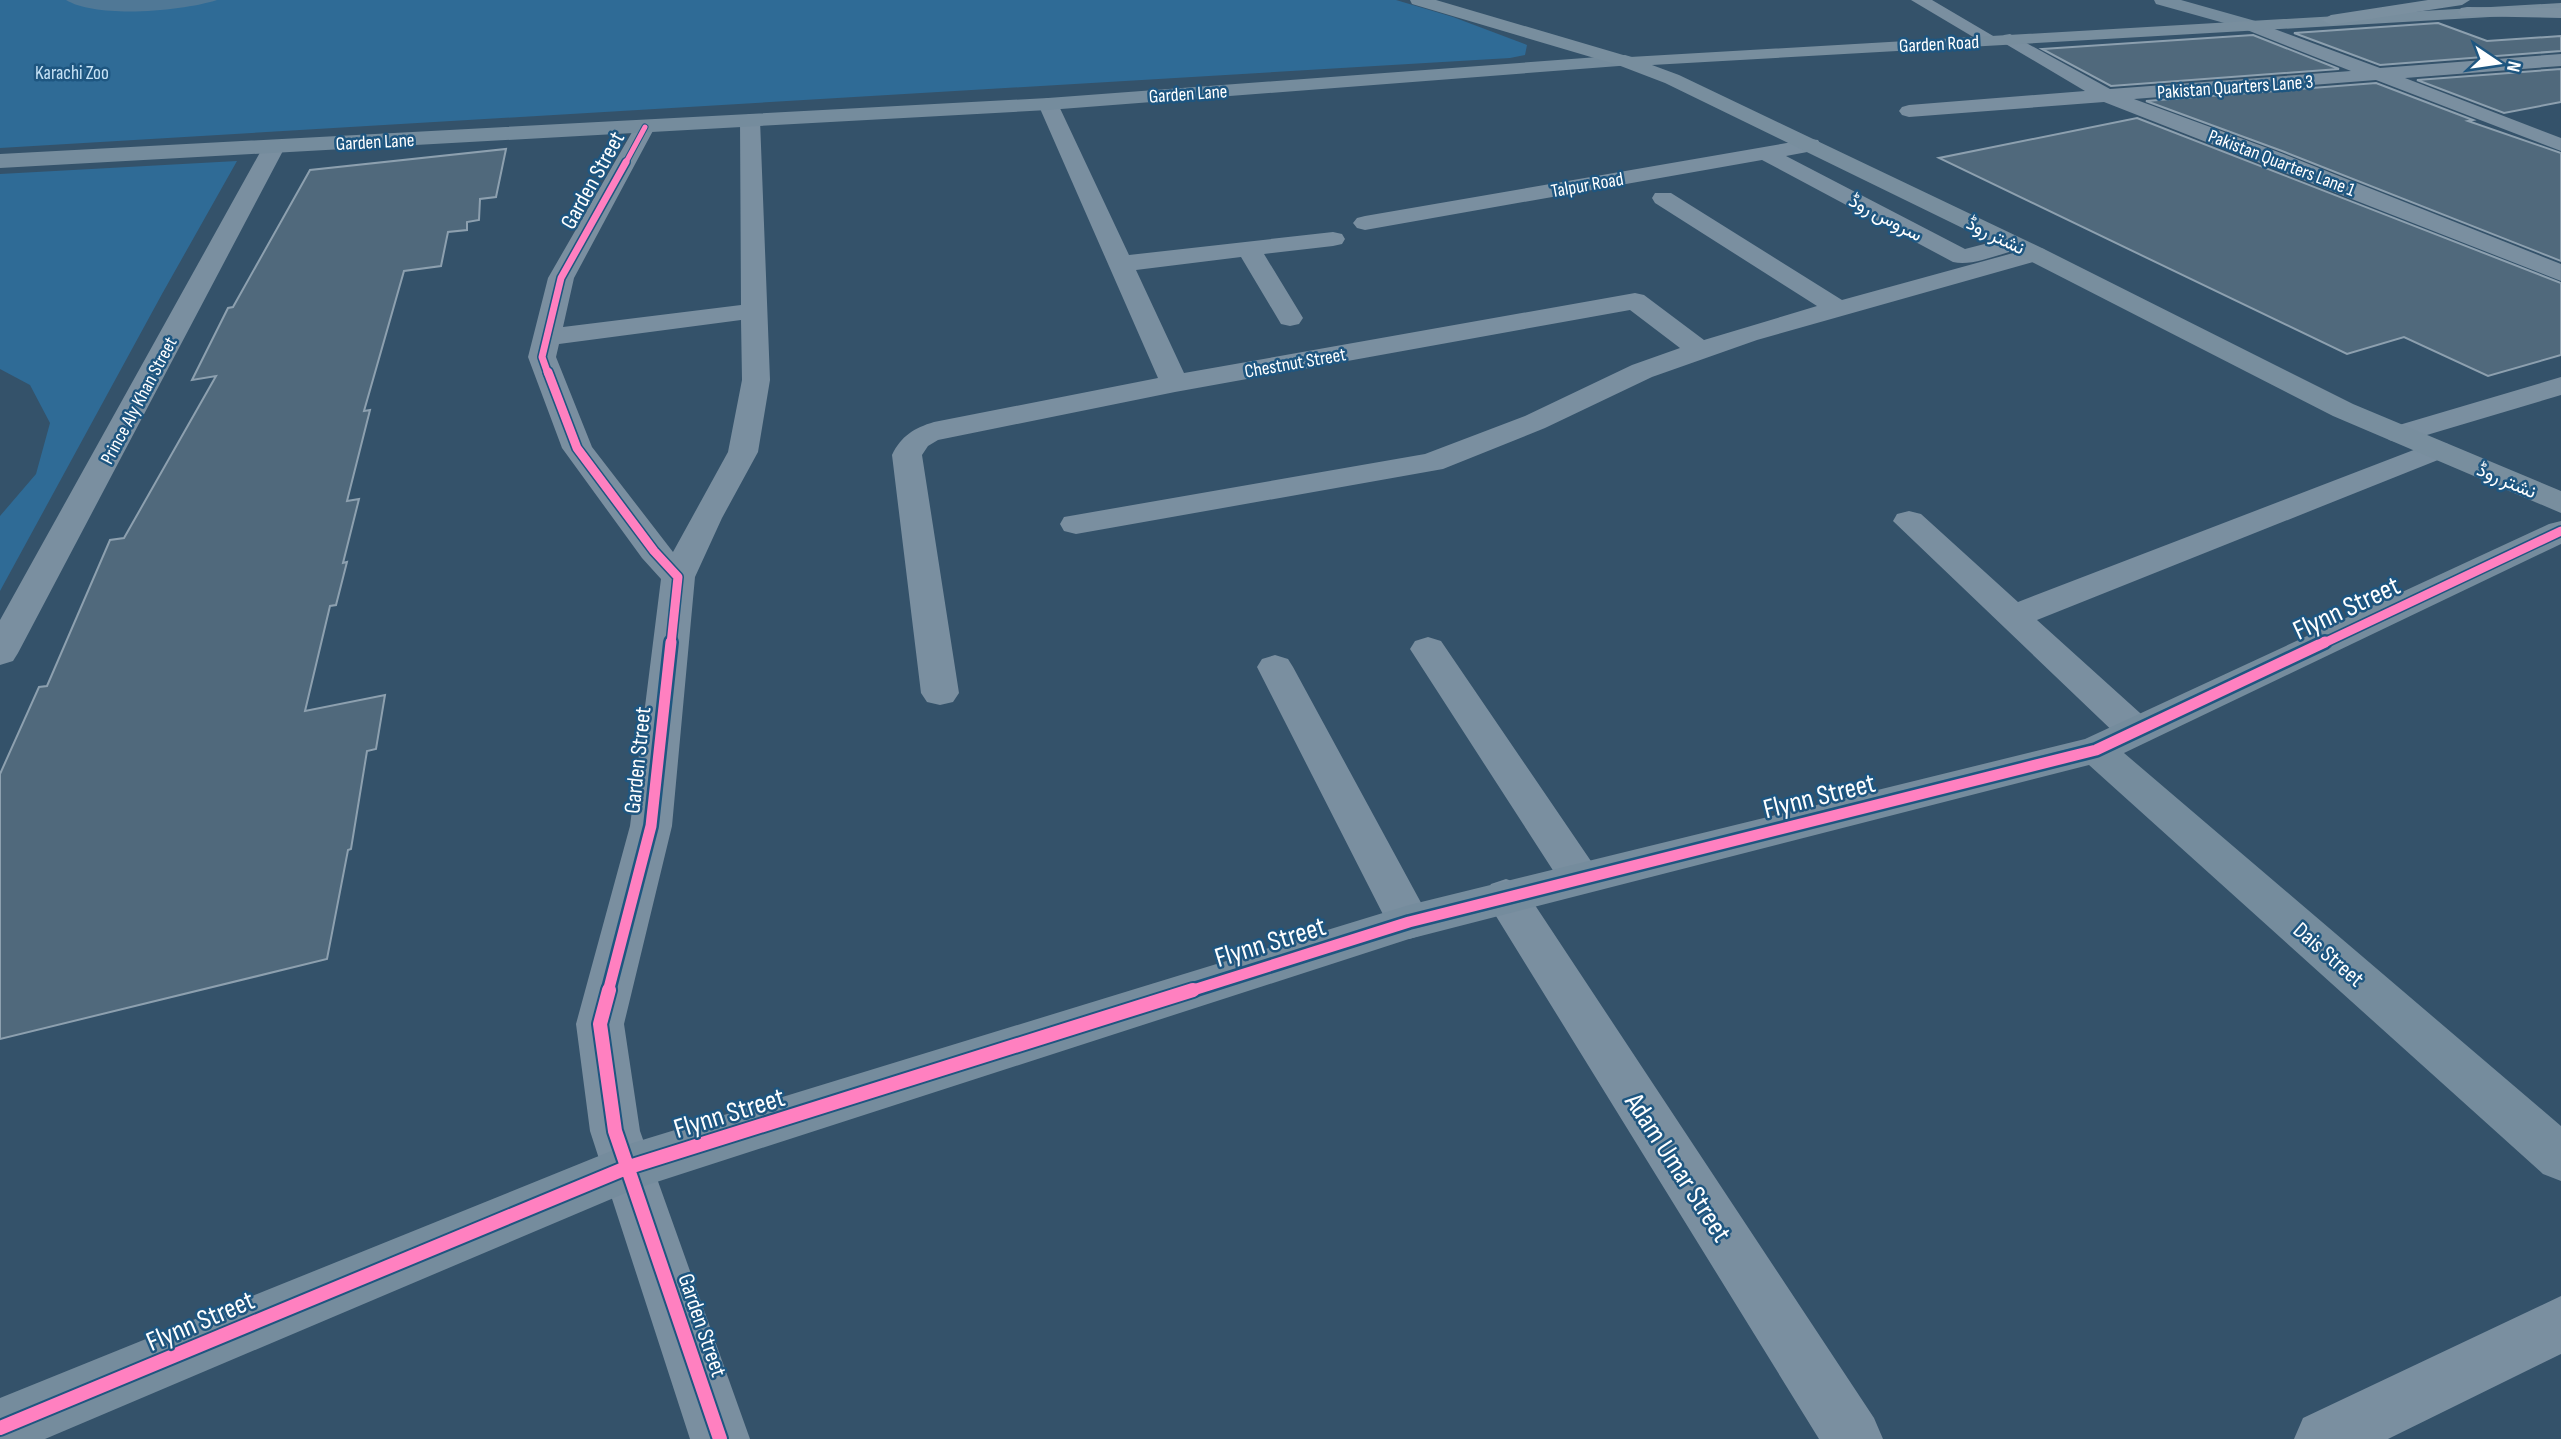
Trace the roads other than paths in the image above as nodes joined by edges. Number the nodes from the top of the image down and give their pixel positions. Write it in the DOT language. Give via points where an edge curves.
graph roads {
  1 [pos="1418,0"];
  2 [pos="1450,0"];
  3 [pos="1919,0"];
  4 [pos="2161,0"];
  5 [pos="2464,6"];
  6 [pos="2561,9"];
  7 [pos="2253,26"];
  8 [pos="2000,40"];
  9 [pos="1661,59"];
  10 [pos="2561,60"];
  11 [pos="1625,61"];
  12 [pos="2377,74"];
  13 [pos="2107,96"];
  14 [pos="1048,104"];
  15 [pos="1909,111"];
  16 [pos="750,120"];
  17 [pos="645,128"];
  18 [pos="1810,145"];
  19 [pos="2561,145"];
  20 [pos="274,147"];
  21 [pos="1765,153"];
  22 [pos="0,161"];
  23 [pos="1663,198"];
  24 [pos="1365,223"];
  25 [pos="1333,239"];
  26 [pos="1249,249"];
  27 [pos="2024,249"];
  28 [pos="1120,264"];
  29 [pos="2561,273"];
  30 [pos="1839,309"];
  31 [pos="754,311"];
  32 [pos="1290,318"];
  33 [pos="547,337"];
  34 [pos="1701,351"];
  35 [pos="2319,372"];
  36 [pos="1175,383"];
  37 [pos="2561,386"];
  38 [pos="2368,396"];
  39 [pos="2400,434"];
  40 [pos="2433,438"];
  41 [pos="2513,458"];
  42 [pos="2561,503"];
  43 [pos="1909,521"];
  44 [pos="1076,524"];
  45 [pos="2561,531"];
  46 [pos="678,577"];
  47 [pos="2012,617"];
  48 [pos="1428,649"];
  49 [pos="0,653"];
  50 [pos="1275,667"];
  51 [pos="940,693"];
  52 [pos="2136,731"];
  53 [pos="2096,750"];
  54 [pos="1580,878"];
  55 [pos="1506,896"];
  56 [pos="1409,922"];
  57 [pos="2561,1158"];
  58 [pos="626,1168"];
  59 [pos="2561,1324"];
  60 [pos="0,1428"];
  61 [pos="720,1439"];
  62 [pos="1853,1439"];
  63 [pos="2324,1439"];
  1 -- 11 [label="main road, نشتر روڈ"];
  2 -- 9 [label="main road, نشتر روڈ"];
  3 -- 8 [label="street, Pakistan Quarters Lane 1"];
  4 -- 7 [label="street"];
  5 -- 6 [label="highway"];
  5 -- 6 [label="main road, Garden Road"];
  5 -- 7 [label="main road, Garden Road"];
  7 -- 8 [label="main road, Garden Road"];
  7 -- 12 [label="street"];
  8 -- 9 [label="main road, Garden Road"];
  8 -- 13 [label="street, Pakistan Quarters Lane 1"];
  9 -- 11 [label="main road, Garden Road"];
  9 -- 35 [label="main road, نشتر روڈ"];
  10 -- 12 [label="street, Pakistan Quarters Lane 3"];
  11 -- 14 [label="street, Garden Lane"];
  11 -- 18 [label="main road, نشتر روڈ"];
  12 -- 13 [label="street, Pakistan Quarters Lane 3"];
  12 -- 19 [label="street"];
  13 -- 15 [label="street, Pakistan Quarters Lane 3"];
  13 -- 29 [label="street, Pakistan Quarters Lane 1"];
  14 -- 16 [label="street, Garden Lane"];
  14 -- 28 [label="street"];
  16 -- 17 [label="street, Garden Lane"];
  16 -- 31 [label="street"];
  17 -- 20 [label="street, Garden Lane"];
  17 -- 33 [label="street, Garden Street" via="561,278"];
  18 -- 21 [label="street, Talpur Road"];
  18 -- 27 [label="main road, نشتر روڈ"];
  20 -- 22 [label="street, Garden Lane"];
  20 -- 49 [label="street, Prince Aly Khan Street"];
  21 -- 24 [label="street, Talpur Road"];
  21 -- 27 [label="street, سروس روڈ" via="1962,257"];
  23 -- 30 [label="street"];
  25 -- 26 [label="street"];
  26 -- 28 [label="street"];
  26 -- 32 [label="street"];
  27 -- 30 [label="street"];
  27 -- 39 [label="main road, نشتر روڈ" via="2343,410"];
  28 -- 36 [label="street"];
  30 -- 34 [label="street"];
  31 -- 33 [label="street"];
  31 -- 46 [label="street" via="756,380 743,452"];
  33 -- 46 [label="street, Garden Street" via="542,357 577,448"];
  34 -- 36 [label="street, Chestnut Street" via="1635,301"];
  34 -- 44 [label="street" via="1642,371 1535,422 1432,462"];
  36 -- 51 [label="street, Chestnut Street" via="945,428 911,444 907,455"];
  37 -- 40 [label="street"];
  38 -- 40 [label="main road, نشتر روڈ"];
  39 -- 40 [label="street"];
  40 -- 41 [label="main road, نشتر روڈ"];
  40 -- 42 [label="main road, نشتر روڈ"];
  40 -- 47 [label="street"];
  43 -- 47 [label="street"];
  45 -- 52 [label="street, Flynn Street"];
  46 -- 58 [label="street, Garden Street" via="651,826 600,1024 615,1131"];
  47 -- 52 [label="street"];
  48 -- 54 [label="street"];
  50 -- 56 [label="street"];
  52 -- 53 [label="street, Flynn Street"];
  53 -- 54 [label="street, Flynn Street"];
  53 -- 57 [label="street, Dais Street"];
  54 -- 55 [label="street, Flynn Street"];
  55 -- 56 [label="street, Flynn Street"];
  55 -- 62 [label="street, Adam Umar Street"];
  56 -- 58 [label="street, Flynn Street"];
  58 -- 60 [label="street, Flynn Street"];
  58 -- 61 [label="street, Garden Street"];
  59 -- 63 [label="street"];
}
